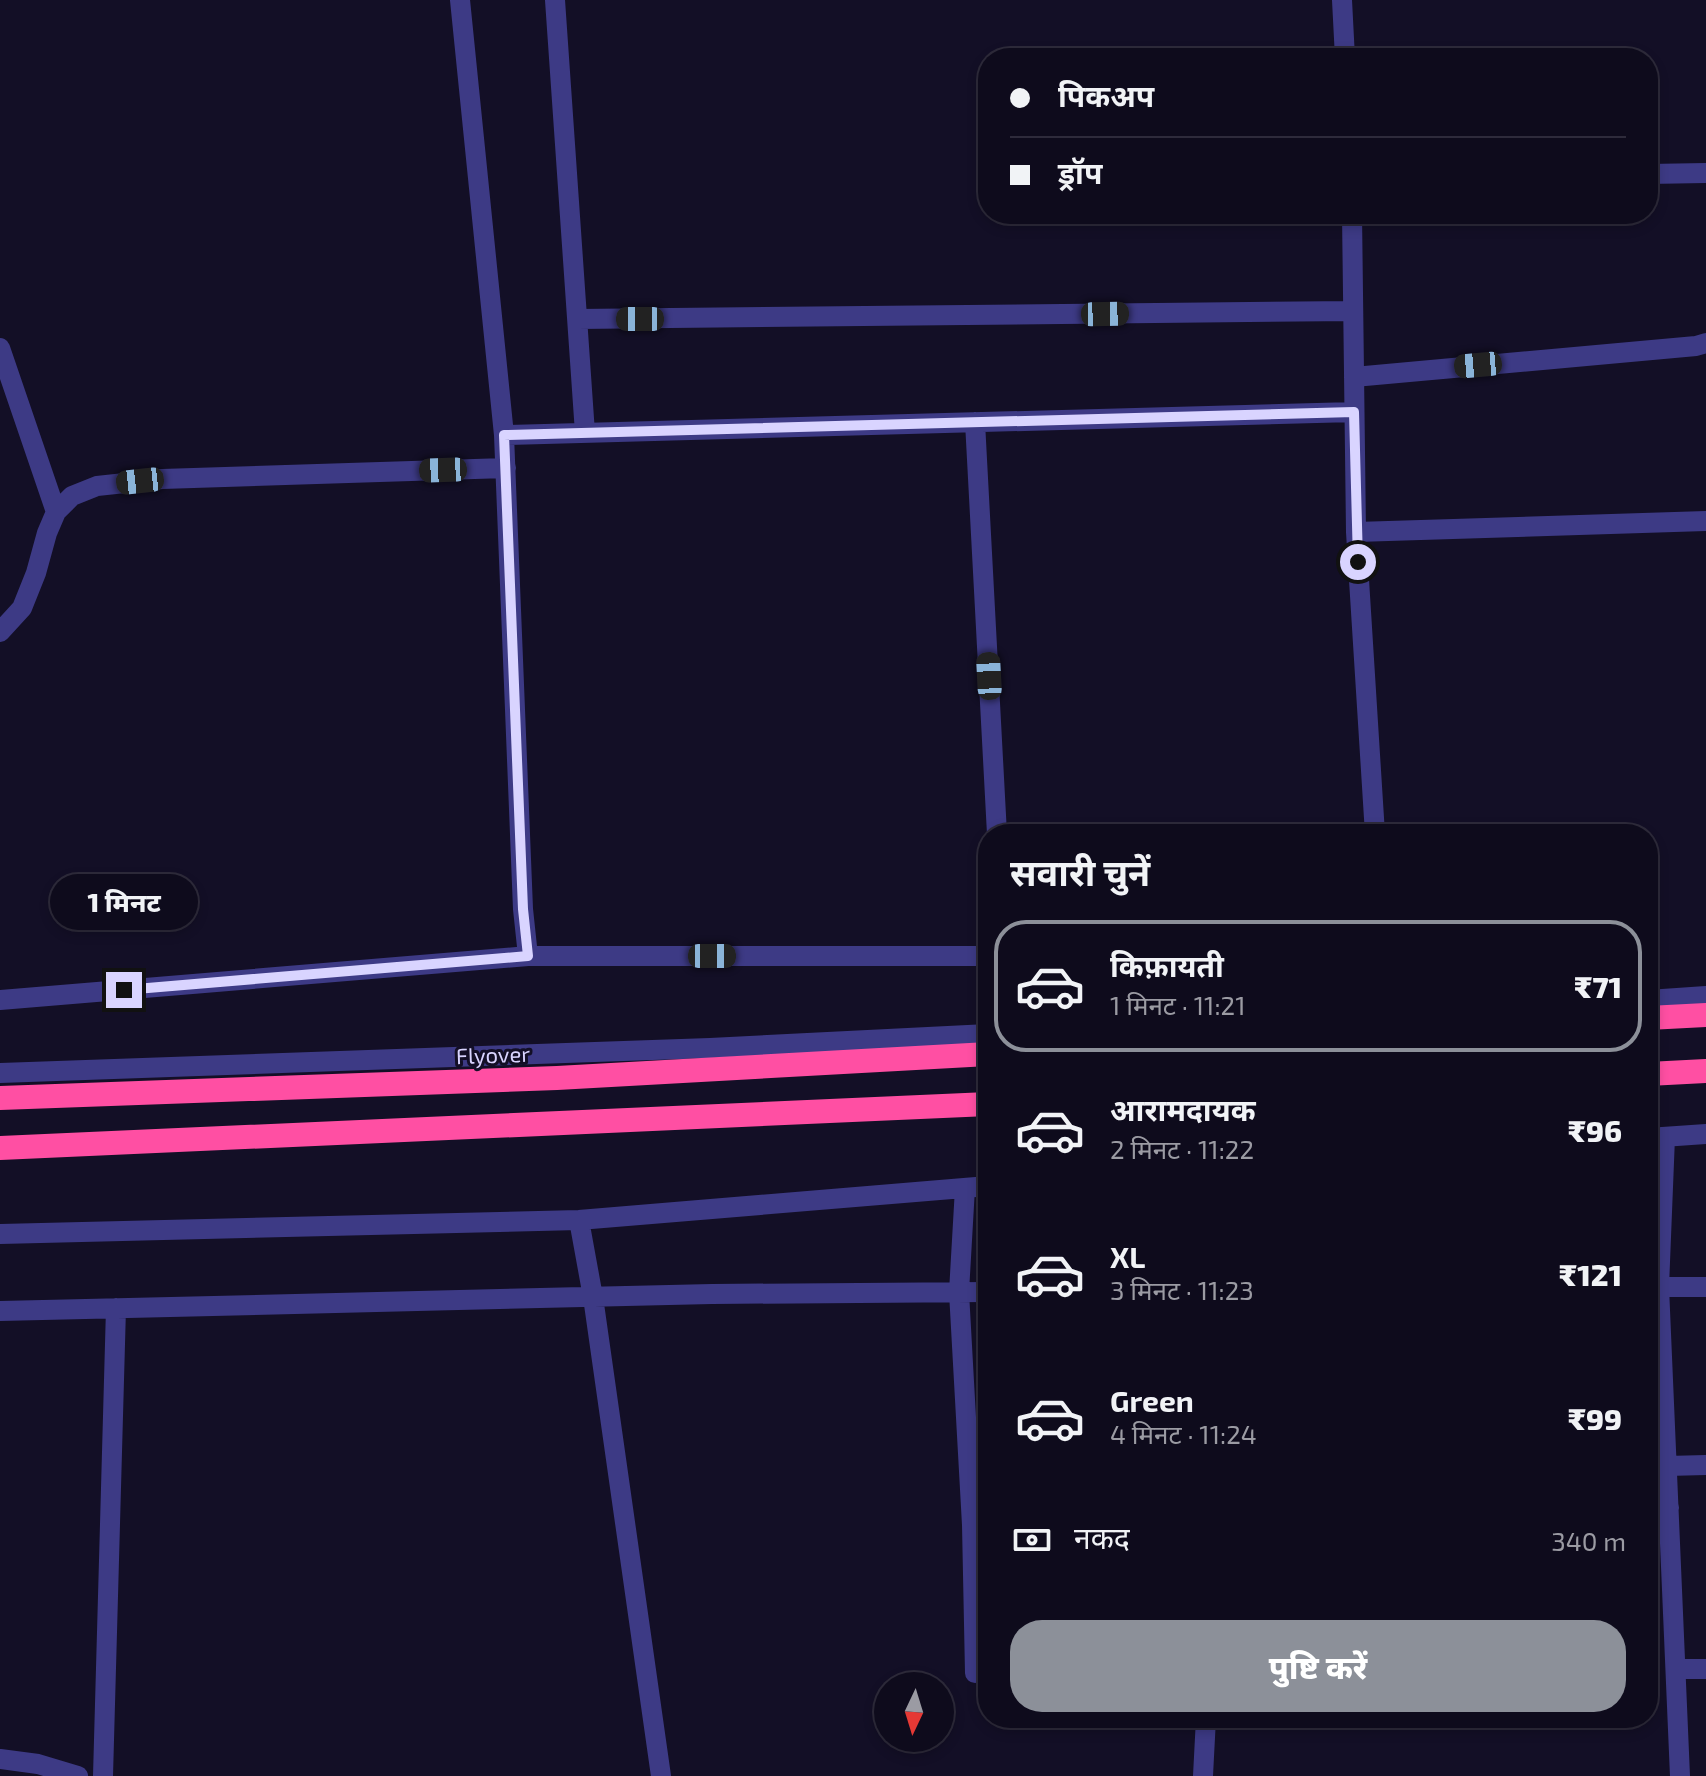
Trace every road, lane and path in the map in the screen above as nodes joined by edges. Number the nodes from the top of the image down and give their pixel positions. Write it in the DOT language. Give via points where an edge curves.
graph roads {
  1 [pos="460,0"];
  2 [pos="555,0"];
  3 [pos="1342,0"];
  4 [pos="1344,48"];
  5 [pos="1706,173"];
  6 [pos="1658,174"];
  7 [pos="1352,224"];
  8 [pos="1353,311"];
  9 [pos="578,319"];
  10 [pos="1706,343"];
  11 [pos="0,348"];
  12 [pos="1354,377"];
  13 [pos="1354,412"];
  14 [pos="975,422"];
  15 [pos="585,433"];
  16 [pos="504,435"];
  17 [pos="506,468"];
  18 [pos="56,512"];
  19 [pos="1706,521"];
  20 [pos="1356,532"];
  21 [pos="0,632"];
  22 [pos="996,824"];
  23 [pos="1374,824"];
  24 [pos="528,956"];
  25 [pos="978,956"];
  26 [pos="1706,996"];
  27 [pos="1658,999"];
  28 [pos="0,1000"];
  29 [pos="1706,1015"];
  30 [pos="1658,1017"];
  31 [pos="978,1035"];
  32 [pos="978,1055"];
  33 [pos="1706,1071"];
  34 [pos="0,1073"];
  35 [pos="1658,1073"];
  36 [pos="0,1098"];
  37 [pos="978,1104"];
  38 [pos="1706,1134"];
  39 [pos="1658,1137"];
  40 [pos="0,1148"];
  41 [pos="978,1187"];
  42 [pos="965,1188"];
  43 [pos="579,1220"];
  44 [pos="0,1234"];
  45 [pos="1658,1287"];
  46 [pos="1706,1287"];
  47 [pos="959,1292"];
  48 [pos="978,1292"];
  49 [pos="593,1297"];
  50 [pos="116,1308"];
  51 [pos="0,1311"];
  52 [pos="1658,1342"];
  53 [pos="1706,1465"];
  54 [pos="1667,1466"];
  55 [pos="978,1503"];
  56 [pos="1658,1508"];
  57 [pos="978,1584"];
  58 [pos="1676,1669"];
  59 [pos="1706,1669"];
  60 [pos="975,1673"];
  61 [pos="1205,1728"];
  62 [pos="0,1759"];
  63 [pos="78,1776"];
  64 [pos="103,1776"];
  65 [pos="661,1776"];
  66 [pos="1203,1776"];
  67 [pos="1680,1776"];
  1 -- 16 [label="street"];
  2 -- 9 [label="street"];
  3 -- 4 [label="street"];
  5 -- 6 [label="street"];
  7 -- 8 [label="street"];
  8 -- 9 [label="street"];
  8 -- 12 [label="street"];
  9 -- 15 [label="street"];
  10 -- 12 [label="street"];
  11 -- 18 [label="street"];
  12 -- 13 [label="street"];
  13 -- 14 [label="street"];
  13 -- 20 [label="street"];
  14 -- 15 [label="street"];
  14 -- 22 [label="street"];
  15 -- 16 [label="street"];
  16 -- 17 [label="street"];
  17 -- 18 [label="street" via="162,479 97,486 72,496"];
  17 -- 24 [label="street"];
  18 -- 21 [label="street" via="22,608"];
  19 -- 20 [label="street"];
  20 -- 23 [label="street"];
  24 -- 25 [label="street"];
  24 -- 28 [label="street"];
  26 -- 27 [label="street"];
  29 -- 30 [label="highway"];
  31 -- 34 [label="street"];
  32 -- 36 [label="highway, Flyover" via="557,1078"];
  33 -- 35 [label="highway"];
  37 -- 40 [label="highway"];
  38 -- 39 [label="street"];
  41 -- 42 [label="street"];
  42 -- 43 [label="street"];
  42 -- 47 [label="street"];
  43 -- 44 [label="street"];
  43 -- 49 [label="street"];
  45 -- 46 [label="street"];
  47 -- 48 [label="street"];
  47 -- 49 [label="street"];
  47 -- 55 [label="street"];
  49 -- 50 [label="street"];
  49 -- 65 [label="street"];
  50 -- 51 [label="street"];
  50 -- 64 [label="street"];
  52 -- 54 [label="street"];
  53 -- 54 [label="street"];
  54 -- 56 [label="street"];
  56 -- 58 [label="street"];
  57 -- 60 [label="street"];
  58 -- 59 [label="street"];
  58 -- 67 [label="street"];
  61 -- 66 [label="street"];
  62 -- 63 [label="street"];
}
